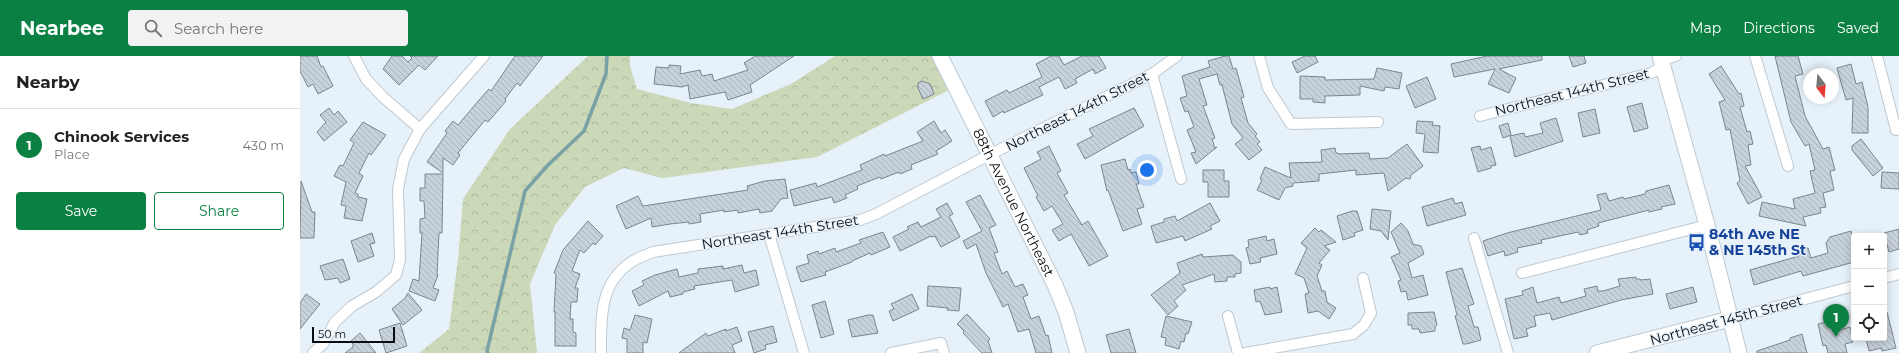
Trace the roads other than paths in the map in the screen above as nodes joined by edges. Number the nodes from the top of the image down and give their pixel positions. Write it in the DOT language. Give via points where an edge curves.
graph roads {
  1 [pos="354,56"];
  2 [pos="484,56"];
  3 [pos="940,56"];
  4 [pos="1177,56"];
  5 [pos="1259,56"];
  6 [pos="1755,56"];
  7 [pos="1877,56"];
  8 [pos="1665,60"];
  9 [pos="1152,74"];
  10 [pos="1480,116"];
  11 [pos="1378,122"];
  12 [pos="420,129"];
  13 [pos="1896,130"];
  14 [pos="989,155"];
  15 [pos="1788,166"];
  16 [pos="1181,179"];
  17 [pos="1707,225"];
  18 [pos="769,234"];
  19 [pos="1474,238"];
  20 [pos="1522,273"];
  21 [pos="1899,274"];
  22 [pos="1887,277"];
  23 [pos="1364,278"];
  24 [pos="1851,287"];
  25 [pos="1228,316"];
  26 [pos="1730,319"];
  27 [pos="942,348"];
  28 [pos="312,353"];
  29 [pos="601,353"];
  30 [pos="804,353"];
  31 [pos="891,353"];
  32 [pos="1078,353"];
  33 [pos="1238,353"];
  34 [pos="1245,353"];
  35 [pos="1508,353"];
  36 [pos="1597,353"];
  37 [pos="1739,353"];
  1 -- 12 [label="street" via="366,78 383,97"];
  2 -- 12 [label="street"];
  3 -- 14 [label="street, 88th Avenue Northeast"];
  4 -- 9 [label="street, Northeast 144th Street"];
  5 -- 11 [label="street" via="1268,88 1291,124"];
  6 -- 15 [label="street"];
  7 -- 13 [label="street"];
  8 -- 10 [label="street, Northeast 144th Street" via="1651,74"];
  8 -- 17 [label="street"];
  9 -- 14 [label="street, Northeast 144th Street"];
  9 -- 16 [label="street"];
  12 -- 28 [label="street" via="404,159 398,189 400,260 396,275 376,292 352,306 335,322 323,344"];
  14 -- 18 [label="street, Northeast 144th Street" via="860,220"];
  14 -- 32 [label="street, 88th Avenue Northeast" via="1055,285"];
  17 -- 20 [label="street"];
  17 -- 26 [label="street"];
  18 -- 29 [label="street, Northeast 144th Street" via="653,252 632,261 615,277 605,295"];
  18 -- 30 [label="street"];
  19 -- 35 [label="street"];
  21 -- 22 [label="street"];
  23 -- 34 [label="street" via="1371,313 1364,325 1353,334"];
  24 -- 26 [label="street, Northeast 145th Street"];
  25 -- 33 [label="street"];
  26 -- 36 [label="street, Northeast 145th Street"];
  26 -- 37 [label="street"];
  27 -- 31 [label="street"];
}
